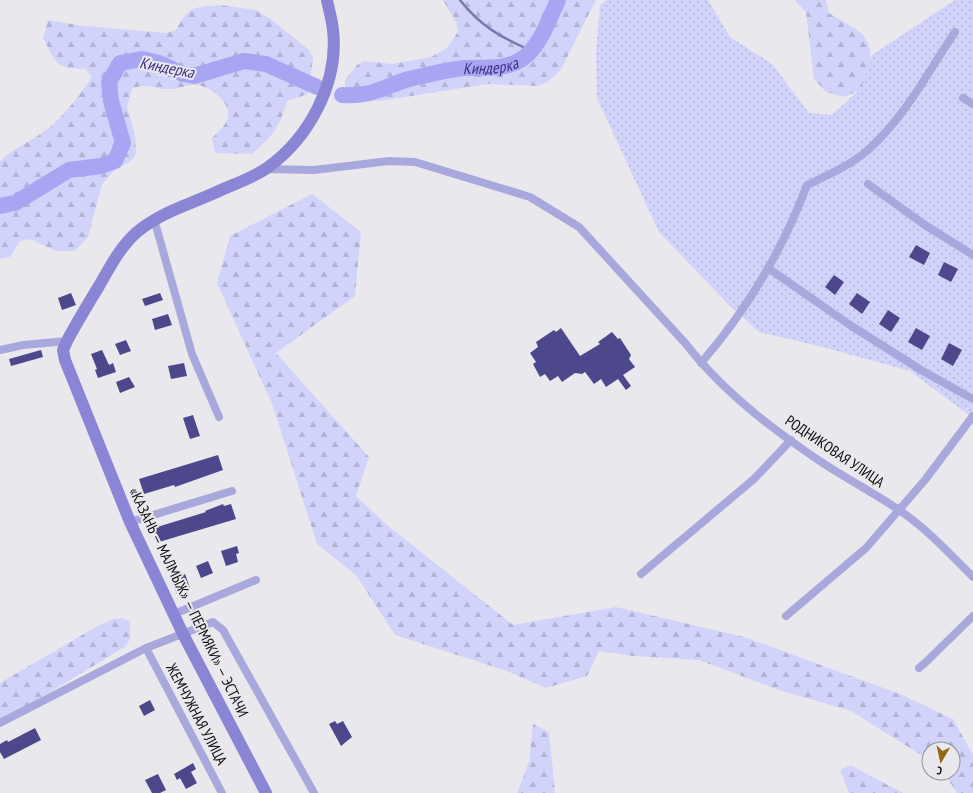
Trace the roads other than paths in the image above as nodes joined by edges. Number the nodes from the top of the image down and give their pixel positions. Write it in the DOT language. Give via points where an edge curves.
graph roads {
  1 [pos="327,0"];
  2 [pos="955,32"];
  3 [pos="963,98"];
  4 [pos="973,104"];
  5 [pos="266,169"];
  6 [pos="868,184"];
  7 [pos="154,220"];
  8 [pos="973,254"];
  9 [pos="768,268"];
  10 [pos="66,341"];
  11 [pos="0,350"];
  12 [pos="701,364"];
  13 [pos="973,399"];
  14 [pos="219,416"];
  15 [pos="973,416"];
  16 [pos="791,440"];
  17 [pos="232,491"];
  18 [pos="900,510"];
  19 [pos="130,522"];
  20 [pos="641,574"];
  21 [pos="973,577"];
  22 [pos="256,580"];
  23 [pos="174,614"];
  24 [pos="786,616"];
  25 [pos="973,616"];
  26 [pos="183,634"];
  27 [pos="146,648"];
  28 [pos="919,668"];
  29 [pos="0,723"];
  30 [pos="222,793"];
  31 [pos="266,793"];
  32 [pos="314,793"];
  1 -- 5 [label="street, «КАЗАНЬ — МАЛМЫЖ» — ПЕРМЯКИ» — ЭСТАЧИ" via="333,30 333,51 324,94 304,132 289,150"];
  2 -- 9 [label="street" via="888,130 867,151 807,185 794,220"];
  3 -- 4 [label="street"];
  5 -- 7 [label="street, «КАЗАНЬ — МАЛМЫЖ» — ПЕРМЯКИ» — ЭСТАЧИ"];
  5 -- 12 [label="street, РОДНИКОВАЯ УЛИЦА" via="314,170 389,161 415,162 530,197 578,227 686,344"];
  6 -- 8 [label="street" via="925,226"];
  7 -- 10 [label="street, «КАЗАНЬ — МАЛМЫЖ» — ПЕРМЯКИ» — ЭСТАЧИ" via="136,233 114,258"];
  7 -- 14 [label="street" via="192,354"];
  9 -- 12 [label="street" via="729,328"];
  9 -- 13 [label="street" via="850,325"];
  10 -- 11 [label="street"];
  10 -- 19 [label="street, «КАЗАНЬ — МАЛМЫЖ» — ПЕРМЯКИ» — ЭСТАЧИ" via="63,350 65,360"];
  12 -- 16 [label="street, РОДНИКОВАЯ УЛИЦА" via="746,406"];
  15 -- 18 [label="street"];
  16 -- 18 [label="street, РОДНИКОВАЯ УЛИЦА" via="811,456"];
  16 -- 20 [label="street" via="754,479"];
  17 -- 19 [label="street"];
  18 -- 21 [label="street, РОДНИКОВАЯ УЛИЦА"];
  18 -- 24 [label="street" via="866,548"];
  19 -- 23 [label="street, «КАЗАНЬ — МАЛМЫЖ» — ПЕРМЯКИ» — ЭСТАЧИ"];
  22 -- 23 [label="street"];
  23 -- 26 [label="street, «КАЗАНЬ — МАЛМЫЖ» — ПЕРМЯКИ» — ЭСТАЧИ"];
  25 -- 28 [label="street"];
  26 -- 27 [label="street"];
  26 -- 31 [label="street, «КАЗАНЬ — МАЛМЫЖ» — ПЕРМЯКИ» — ЭСТАЧИ"];
  26 -- 32 [label="street" via="213,622 223,630"];
  27 -- 29 [label="street"];
  27 -- 30 [label="street, ЖЕМЧУЖНАЯ УЛИЦА"];
}
